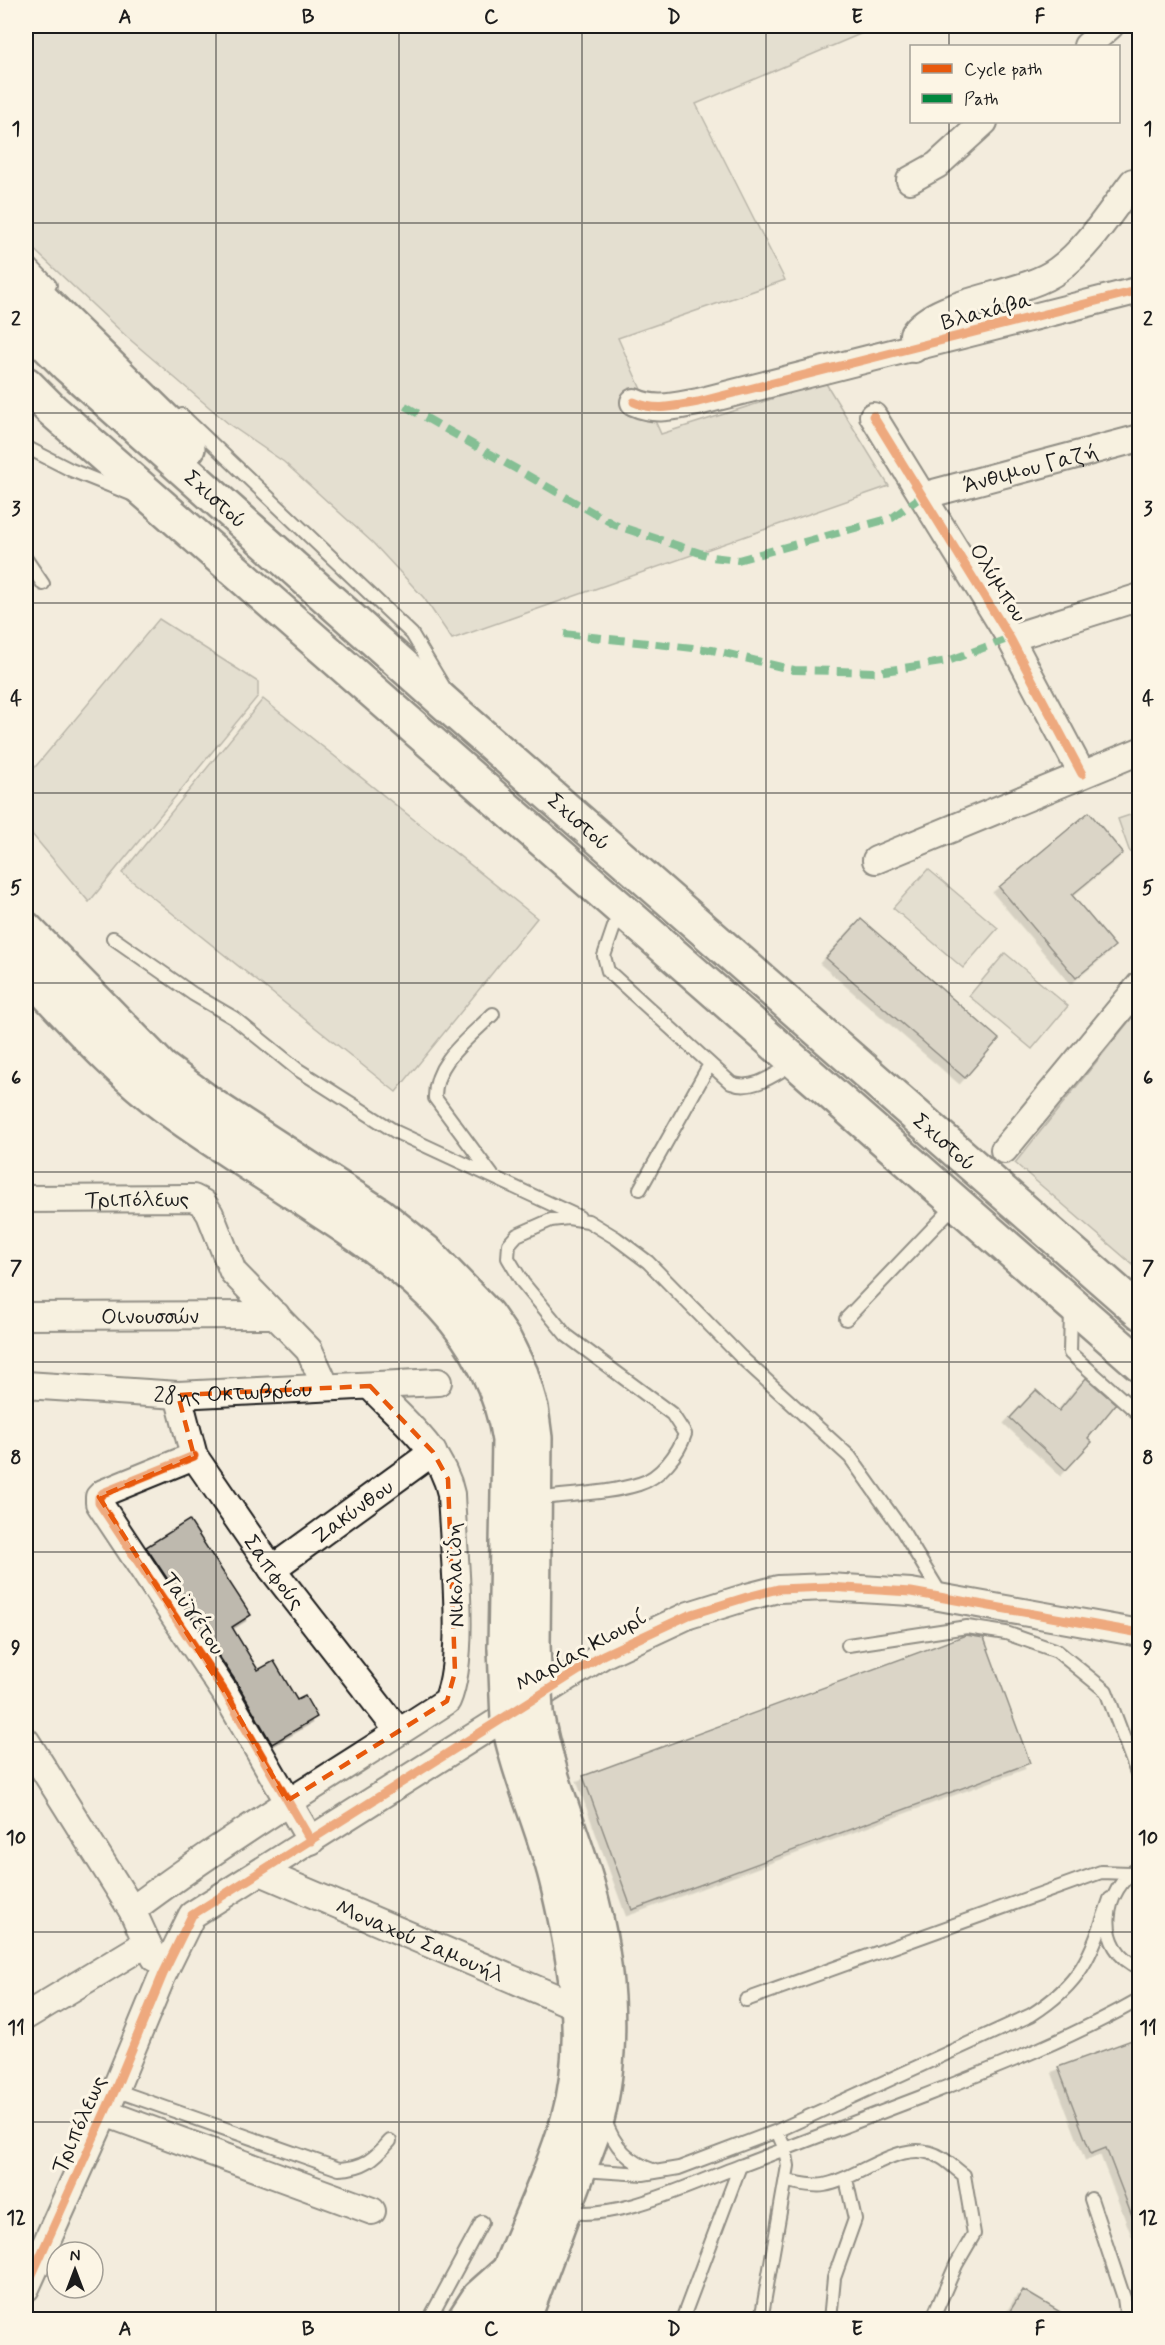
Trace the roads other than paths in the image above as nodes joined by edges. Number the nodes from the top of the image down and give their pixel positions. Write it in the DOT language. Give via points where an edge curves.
graph roads {
  1 [pos="1110,26"];
  2 [pos="1088,45"];
  3 [pos="983,123"];
  4 [pos="910,180"];
  5 [pos="1132,182"];
  6 [pos="26,260"];
  7 [pos="26,284"];
  8 [pos="1140,290"];
  9 [pos="58,293"];
  10 [pos="26,324"];
  11 [pos="914,349"];
  12 [pos="26,384"];
  13 [pos="634,402"];
  14 [pos="39,404"];
  15 [pos="174,407"];
  16 [pos="873,416"];
  17 [pos="1140,438"];
  18 [pos="26,447"];
  19 [pos="206,488"];
  20 [pos="922,496"];
  21 [pos="162,507"];
  22 [pos="26,559"];
  23 [pos="43,584"];
  24 [pos="1140,597"];
  25 [pos="1010,638"];
  26 [pos="455,712"];
  27 [pos="1140,751"];
  28 [pos="1082,774"];
  29 [pos="876,860"];
  30 [pos="620,909"];
  31 [pos="26,930"];
  32 [pos="113,938"];
  33 [pos="26,970"];
  34 [pos="1140,985"];
  35 [pos="493,1014"];
  36 [pos="795,1063"];
  37 [pos="710,1064"];
  38 [pos="1004,1149"];
  39 [pos="493,1176"];
  40 [pos="640,1189"];
  41 [pos="26,1199"];
  42 [pos="956,1204"];
  43 [pos="588,1221"];
  44 [pos="1071,1305"];
  45 [pos="1140,1312"];
  46 [pos="26,1316"];
  47 [pos="276,1316"];
  48 [pos="846,1318"];
  49 [pos="1140,1364"];
  50 [pos="438,1382"];
  51 [pos="26,1385"];
  52 [pos="370,1386"];
  53 [pos="326,1387"];
  54 [pos="177,1395"];
  55 [pos="1140,1414"];
  56 [pos="433,1452"];
  57 [pos="194,1456"];
  58 [pos="535,1500"];
  59 [pos="272,1569"];
  60 [pos="942,1597"];
  61 [pos="1140,1633"];
  62 [pos="848,1645"];
  63 [pos="519,1647"];
  64 [pos="522,1717"];
  65 [pos="399,1732"];
  66 [pos="26,1741"];
  67 [pos="1140,1781"];
  68 [pos="287,1801"];
  69 [pos="311,1841"];
  70 [pos="1134,1870"];
  71 [pos="262,1873"];
  72 [pos="1110,1899"];
  73 [pos="132,1910"];
  74 [pos="147,1943"];
  75 [pos="1140,1968"];
  76 [pos="163,1974"];
  77 [pos="1140,1999"];
  78 [pos="746,2000"];
  79 [pos="29,2006"];
  80 [pos="578,2007"];
  81 [pos="603,2097"];
  82 [pos="110,2102"];
  83 [pos="777,2131"];
  84 [pos="390,2141"];
  85 [pos="785,2149"];
  86 [pos="566,2165"];
  87 [pos="740,2166"];
  88 [pos="659,2173"];
  89 [pos="846,2179"];
  90 [pos="787,2181"];
  91 [pos="1091,2199"];
  92 [pos="550,2204"];
  93 [pos="372,2211"];
  94 [pos="482,2222"];
  95 [pos="506,2273"];
  96 [pos="26,2288"];
  97 [pos="429,2319"];
  98 [pos="464,2319"];
  99 [pos="490,2319"];
  100 [pos="523,2319"];
  101 [pos="682,2319"];
  102 [pos="761,2319"];
  103 [pos="830,2319"];
  104 [pos="932,2319"];
  105 [pos="1127,2319"];
  1 -- 2 [label="street"];
  3 -- 4 [label="street" via="937,165"];
  5 -- 11 [label="street" via="1080,250 1057,271 930,316 913,334"];
  6 -- 9 [label="lane"];
  7 -- 19 [label="main road" via="179,434"];
  8 -- 11 [label="street, Βλαχάβα"];
  10 -- 19 [label="main road, Σχιστού"];
  11 -- 13 [label="street, Βλαχάβα" via="670,407 646,408"];
  12 -- 14 [label="main road, Σχιστού"];
  14 -- 21 [label="main road, Σχιστού"];
  15 -- 26 [label="lane" via="412,634 436,671"];
  16 -- 20 [label="street, Ολύμπου"];
  17 -- 20 [label="street, Άνθιμου Γαζή"];
  18 -- 21 [label="lane"];
  19 -- 26 [label="main road, Σχιστού"];
  20 -- 25 [label="street, Ολύμπου"];
  21 -- 30 [label="main road, Σχιστού"];
  22 -- 23 [label="lane"];
  24 -- 25 [label="street"];
  25 -- 28 [label="street, Ολύμπου"];
  26 -- 45 [label="main road, Σχιστού"];
  27 -- 28 [label="street"];
  28 -- 29 [label="street"];
  30 -- 36 [label="main road, Σχιστού"];
  30 -- 37 [label="lane" via="604,964"];
  31 -- 58 [label="main road" via="162,1068 403,1231 487,1316 517,1365 531,1408"];
  32 -- 39 [label="lane" via="234,1018 297,1069 396,1132"];
  33 -- 63 [label="main road" via="153,1097 387,1255 433,1294 467,1335 495,1384 505,1413"];
  34 -- 38 [label="street"];
  35 -- 39 [label="lane" via="445,1062 435,1082 435,1098"];
  36 -- 37 [label="lane" via="744,1086 730,1083"];
  36 -- 42 [label="main road, Σχιστού"];
  37 -- 40 [label="lane"];
  39 -- 43 [label="lane"];
  41 -- 47 [label="street, Τριπόλεως" via="193,1198 203,1203 210,1214 233,1272"];
  42 -- 44 [label="main road, Σχιστού"];
  42 -- 48 [label="lane"];
  43 -- 58 [label="lane" via="568,1218 534,1225 509,1244 508,1258 523,1283 566,1335 672,1414 685,1434 680,1450 641,1484"];
  43 -- 60 [label="lane" via="648,1262 741,1357 850,1457 902,1530"];
  44 -- 49 [label="main road, Σχιστού"];
  44 -- 55 [label="lane" via="1070,1353"];
  46 -- 47 [label="street, Οινουσσών"];
  47 -- 53 [label="street, Τριπόλεως" via="309,1350"];
  50 -- 52 [label="street, 28ης Οκτωβρίου"];
  51 -- 54 [label="street, 28ης Οκτωβρίου"];
  52 -- 53 [label="street, 28ης Οκτωβρίου"];
  52 -- 56 [label="street"];
  53 -- 54 [label="street, 28ης Οκτωβρίου"];
  54 -- 57 [label="street, Σαπφούς"];
  56 -- 59 [label="street, Ζακύνθου"];
  56 -- 65 [label="street, Νικολαϊδη" via="452,1494 457,1644 453,1686 447,1701"];
  57 -- 59 [label="street, Σαπφούς"];
  57 -- 68 [label="street, Ταϋγέτου" via="103,1493 99,1503 224,1691"];
  58 -- 63 [label="main road"];
  59 -- 65 [label="street, Σαπφούς"];
  60 -- 61 [label="street, Μαρίας Κιουρί"];
  60 -- 69 [label="street, Μαρίας Κιουρί" via="846,1588 778,1589 689,1615 578,1670"];
  62 -- 67 [label="lane" via="967,1627 1006,1633 1056,1651 1106,1691"];
  63 -- 64 [label="main road, bridge"];
  64 -- 80 [label="main road" via="523,1781 557,1882 576,1974"];
  64 -- 81 [label="main road" via="550,1773 584,1873 599,1940 608,2029"];
  65 -- 68 [label="street"];
  66 -- 73 [label="street"];
  68 -- 69 [label="street, Ταϋγέτου"];
  68 -- 73 [label="street"];
  69 -- 71 [label="street, Μαρίας Κιουρί"];
  70 -- 72 [label="lane" via="1121,1880"];
  70 -- 78 [label="lane" via="1101,1872"];
  71 -- 76 [label="street, Μαρίας Κιουρί" via="192,1915"];
  71 -- 80 [label="street, Μοναχού Σαμουήλ"];
  72 -- 75 [label="lane" via="1110,1937 1132,1965"];
  72 -- 83 [label="lane" via="1092,1953 1055,2000 1020,2020"];
  73 -- 74 [label="street"];
  74 -- 76 [label="street"];
  74 -- 79 [label="street"];
  76 -- 82 [label="street, Τριπόλεως"];
  77 -- 85 [label="lane" via="1012,2062"];
  80 -- 86 [label="main road" via="579,2059 568,2120"];
  81 -- 86 [label="main road"];
  81 -- 88 [label="lane" via="605,2121 618,2148 640,2166"];
  82 -- 84 [label="lane" via="339,2169 371,2162"];
  82 -- 93 [label="street"];
  82 -- 96 [label="street, Τριπόλεως"];
  83 -- 85 [label="lane"];
  83 -- 88 [label="lane"];
  85 -- 87 [label="lane"];
  85 -- 90 [label="lane"];
  86 -- 88 [label="lane"];
  86 -- 92 [label="main road"];
  87 -- 92 [label="lane" via="628,2207 584,2215"];
  87 -- 101 [label="lane"];
  89 -- 90 [label="lane" via="822,2186"];
  89 -- 103 [label="lane" via="855,2219 834,2278"];
  89 -- 104 [label="lane" via="882,2159 918,2151 941,2157 964,2175 974,2234"];
  90 -- 102 [label="lane"];
  91 -- 105 [label="lane" via="1124,2298"];
  92 -- 95 [label="main road"];
  92 -- 100 [label="main road"];
  94 -- 97 [label="lane"];
  95 -- 98 [label="main road" via="479,2297"];
  95 -- 99 [label="main road"];
}
